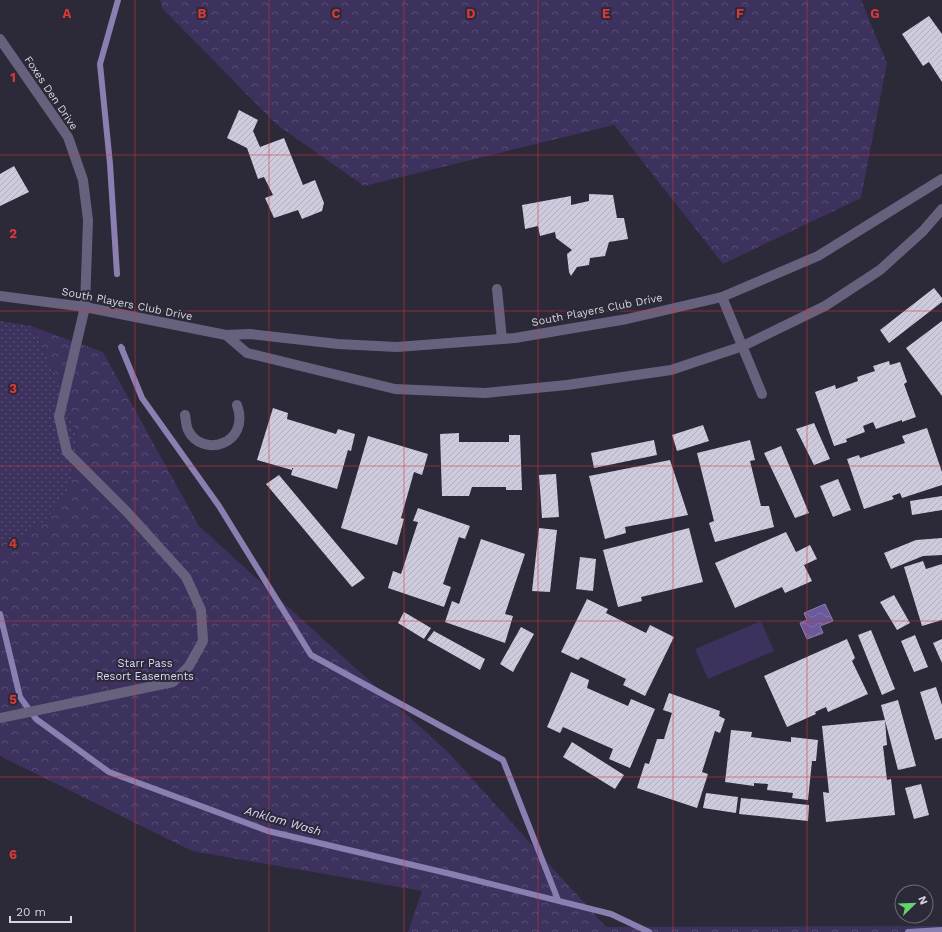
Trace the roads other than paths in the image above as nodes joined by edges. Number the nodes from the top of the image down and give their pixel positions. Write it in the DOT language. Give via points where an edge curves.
graph roads {
  1 [pos="0,39"];
  2 [pos="942,179"];
  3 [pos="942,209"];
  4 [pos="497,289"];
  5 [pos="0,296"];
  6 [pos="722,297"];
  7 [pos="85,307"];
  8 [pos="226,335"];
  9 [pos="502,339"];
  10 [pos="743,346"];
  11 [pos="762,394"];
  12 [pos="237,405"];
  13 [pos="185,415"];
  14 [pos="0,718"];
  1 -- 7 [label="street, Foxes Den Drive" via="68,137 83,180 88,220"];
  2 -- 6 [label="street, South Players Club Drive" via="818,256"];
  3 -- 10 [label="street, South Players Club Drive" via="923,231 880,270 825,306"];
  4 -- 9 [label="street"];
  5 -- 7 [label="street, South Players Club Drive"];
  6 -- 9 [label="street, South Players Club Drive" via="627,320"];
  6 -- 10 [label="street"];
  7 -- 8 [label="street, South Players Club Drive"];
  7 -- 14 [label="street, Foxes Den Drive" via="59,417 67,452 127,512 186,577 201,610 203,641 189,666 173,682"];
  8 -- 9 [label="street, South Players Club Drive" via="250,334 338,344 397,347"];
  8 -- 10 [label="street, South Players Club Drive" via="247,353 395,389 485,393 567,385 671,370"];
  10 -- 11 [label="street"];
  12 -- 13 [label="street" via="240,425 236,433 226,442 213,446 202,444 192,436 186,426"];
}
